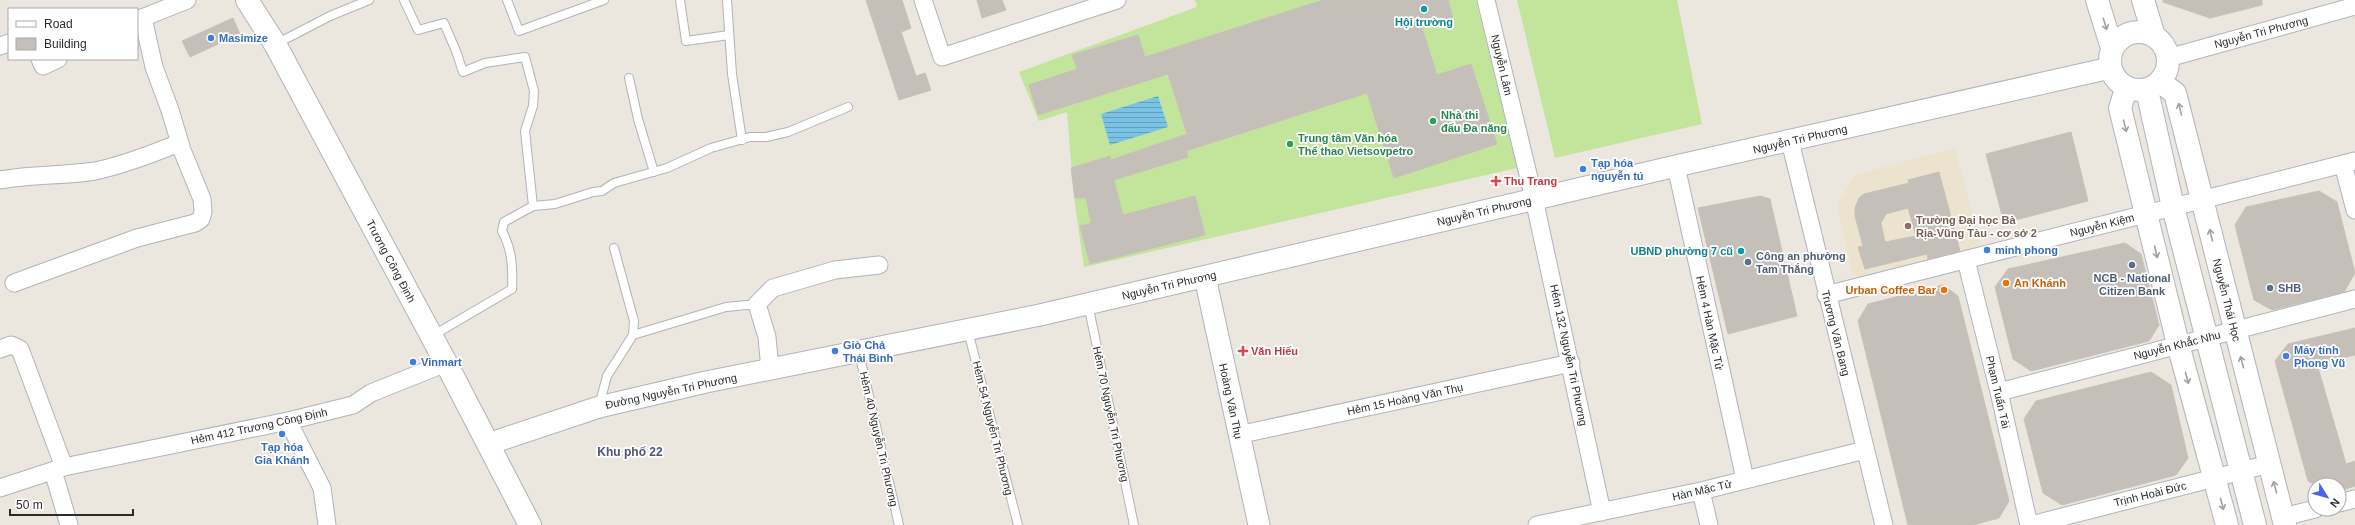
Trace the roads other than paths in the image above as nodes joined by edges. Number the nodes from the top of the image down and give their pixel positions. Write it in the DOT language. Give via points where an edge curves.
graph roads {
  1 [pos="187,0"];
  2 [pos="247,0"];
  3 [pos="369,0"];
  4 [pos="404,0"];
  5 [pos="507,0"];
  6 [pos="604,0"];
  7 [pos="680,0"];
  8 [pos="727,0"];
  9 [pos="923,0"];
  10 [pos="1117,0"];
  11 [pos="1486,0"];
  12 [pos="2097,0"];
  13 [pos="2142,0"];
  14 [pos="2355,6"];
  15 [pos="140,19"];
  16 [pos="729,35"];
  17 [pos="2154,36"];
  18 [pos="275,44"];
  19 [pos="2111,58"];
  20 [pos="2168,58"];
  21 [pos="40,60"];
  22 [pos="56,60"];
  23 [pos="629,78"];
  24 [pos="2145,87"];
  25 [pos="848,107"];
  26 [pos="742,140"];
  27 [pos="1790,141"];
  28 [pos="179,143"];
  29 [pos="2349,163"];
  30 [pos="1676,166"];
  31 [pos="654,172"];
  32 [pos="0,180"];
  33 [pos="1534,199"];
  34 [pos="2202,199"];
  35 [pos="534,206"];
  36 [pos="2173,207"];
  37 [pos="2355,210"];
  38 [pos="2147,213"];
  39 [pos="614,248"];
  40 [pos="1966,260"];
  41 [pos="879,265"];
  42 [pos="1205,277"];
  43 [pos="14,283"];
  44 [pos="1826,295"];
  45 [pos="2355,300"];
  46 [pos="1088,303"];
  47 [pos="757,304"];
  48 [pos="968,331"];
  49 [pos="2234,331"];
  50 [pos="633,335"];
  51 [pos="432,336"];
  52 [pos="2207,337"];
  53 [pos="2178,344"];
  54 [pos="0,349"];
  55 [pos="859,353"];
  56 [pos="446,363"];
  57 [pos="1571,364"];
  58 [pos="770,370"];
  59 [pos="1999,392"];
  60 [pos="599,407"];
  61 [pos="288,421"];
  62 [pos="1238,435"];
  63 [pos="488,444"];
  64 [pos="1866,450"];
  65 [pos="2269,464"];
  66 [pos="58,469"];
  67 [pos="2241,471"];
  68 [pos="2214,478"];
  69 [pos="1745,479"];
  70 [pos="0,488"];
  71 [pos="1701,491"];
  72 [pos="1602,512"];
  73 [pos="2307,512"];
  74 [pos="1576,521"];
  75 [pos="2284,521"];
  76 [pos="69,525"];
  77 [pos="327,525"];
  78 [pos="530,525"];
  79 [pos="899,525"];
  80 [pos="1018,525"];
  81 [pos="1134,525"];
  82 [pos="1259,525"];
  83 [pos="1537,525"];
  84 [pos="1709,525"];
  85 [pos="1884,525"];
  86 [pos="2030,525"];
  87 [pos="2227,525"];
  88 [pos="2255,525"];
  1 -- 15 [label="street"];
  2 -- 18 [label="main road, Trương Công Định"];
  3 -- 18 [label="lane" via="330,16"];
  4 -- 35 [label="lane" via="418,30 444,23 463,72 485,64 526,56 534,91 533,106 525,131"];
  5 -- 6 [label="lane" via="519,30"];
  7 -- 16 [label="lane" via="686,41"];
  8 -- 16 [label="lane"];
  9 -- 10 [label="street" via="942,57"];
  11 -- 33 [label="street, Nguyễn Lâm"];
  12 -- 19 [label="main road, one-way"];
  13 -- 17 [label="main road"];
  14 -- 20 [label="street, Nguyễn Tri Phương"];
  15 -- 28 [label="street"];
  16 -- 26 [label="lane"];
  17 -- 19 [label="main road" via="2140,32 2132,33 2119,40"];
  17 -- 20 [label="main road" via="2164,46"];
  18 -- 51 [label="main road, Trương Công Định"];
  19 -- 24 [label="main road" via="2118,83"];
  19 -- 27 [label="street, Nguyễn Tri Phương"];
  20 -- 24 [label="main road" via="2168,67"];
  21 -- 22 [label="street" via="43,66"];
  23 -- 31 [label="lane"];
  34 -- 24 [label="main road, Nguyễn Thái Học, one-way" via="2176,93"];
  24 -- 36 [label="main road"];
  24 -- 38 [label="main road, one-way" via="2120,108"];
  25 -- 26 [label="lane" via="788,132"];
  26 -- 31 [label="lane" via="711,148"];
  27 -- 30 [label="street, Nguyễn Tri Phương"];
  27 -- 44 [label="street, Trương Văn Bang"];
  28 -- 32 [label="street" via="152,154 94,171"];
  28 -- 43 [label="street" via="202,199 201,219 195,223 117,245"];
  29 -- 34 [label="street, Nguyễn Kiệm"];
  29 -- 37 [label="street"];
  30 -- 33 [label="street, Nguyễn Tri Phương"];
  30 -- 69 [label="street, Hẻm 4 Hàn Mặc Tử"];
  31 -- 35 [label="lane" via="614,183 602,191 555,204"];
  33 -- 42 [label="street, Nguyễn Tri Phương"];
  33 -- 57 [label="street, Hẻm 132 Nguyễn Tri Phương"];
  34 -- 36 [label="street, Nguyễn Kiệm"];
  49 -- 34 [label="main road, Nguyễn Thái Học, one-way"];
  35 -- 51 [label="lane" via="504,222 502,231 509,243 513,270 512,289"];
  36 -- 38 [label="street, Nguyễn Kiệm"];
  36 -- 52 [label="main road"];
  38 -- 40 [label="street, Nguyễn Kiệm"];
  38 -- 53 [label="main road, one-way"];
  39 -- 50 [label="lane" via="634,321"];
  40 -- 44 [label="street, Nguyễn Kiệm"];
  40 -- 59 [label="street, Phạm Tuấn Tài"];
  41 -- 47 [label="street" via="835,270 773,288"];
  42 -- 46 [label="street, Nguyễn Tri Phương"];
  42 -- 62 [label="street, Hoàng Văn Thụ"];
  44 -- 64 [label="street, Trương Văn Bang"];
  45 -- 49 [label="street, Nguyễn Khắc Nhu"];
  46 -- 48 [label="street, Nguyễn Tri Phương"];
  46 -- 81 [label="lane, Hẻm 70 Nguyễn Tri Phương"];
  47 -- 50 [label="lane" via="726,307"];
  47 -- 58 [label="street" via="767,337"];
  48 -- 55 [label="street, Nguyễn Tri Phương"];
  48 -- 80 [label="lane, Hẻm 54 Nguyễn Tri Phương"];
  49 -- 52 [label="street, Nguyễn Khắc Nhu"];
  65 -- 49 [label="main road, Nguyễn Thái Học, one-way"];
  50 -- 60 [label="lane" via="607,376"];
  51 -- 56 [label="main road, Trương Công Định"];
  52 -- 53 [label="street, Nguyễn Khắc Nhu"];
  52 -- 67 [label="main road"];
  53 -- 59 [label="street, Nguyễn Khắc Nhu"];
  53 -- 68 [label="main road, one-way"];
  54 -- 66 [label="street" via="11,345 20,349"];
  55 -- 58 [label="street, Đường Nguyễn Tri Phương"];
  55 -- 79 [label="lane, Hẻm 40 Nguyễn Tri Phương"];
  56 -- 61 [label="street, Hẻm 412 Trương Công Định" via="371,393 353,406"];
  56 -- 63 [label="main road, Trương Công Định"];
  57 -- 62 [label="street, Hẻm 15 Hoàng Văn Thụ"];
  57 -- 72 [label="street, Hẻm 132 Nguyễn Tri Phương"];
  58 -- 60 [label="street, Đường Nguyễn Tri Phương"];
  59 -- 86 [label="street, Phạm Tuấn Tài"];
  60 -- 63 [label="street, Đường Nguyễn Tri Phương"];
  61 -- 66 [label="street, Hẻm 412 Trương Công Định"];
  61 -- 77 [label="street" via="322,488"];
  62 -- 82 [label="street, Hoàng Văn Thụ"];
  63 -- 78 [label="main road, Trương Công Định"];
  64 -- 69 [label="street, Hàn Mặc Tử"];
  64 -- 85 [label="street, Trương Văn Bang"];
  65 -- 67 [label="street, Trịnh Hoài Đức"];
  75 -- 65 [label="main road, Nguyễn Thái Học, one-way"];
  66 -- 70 [label="street, Hẻm 412 Trương Công Định"];
  66 -- 76 [label="street"];
  67 -- 68 [label="street, Trịnh Hoài Đức"];
  67 -- 88 [label="main road"];
  68 -- 86 [label="street, Trịnh Hoài Đức"];
  68 -- 87 [label="main road, one-way"];
  69 -- 71 [label="street, Hàn Mặc Tử"];
  71 -- 72 [label="street, Hàn Mặc Tử"];
  71 -- 84 [label="street"];
  72 -- 74 [label="street, Hàn Mặc Tử"];
  73 -- 75 [label="street"];
  74 -- 83 [label="street, Hàn Mặc Tử"];
  75 -- 88 [label="main road"];
}
